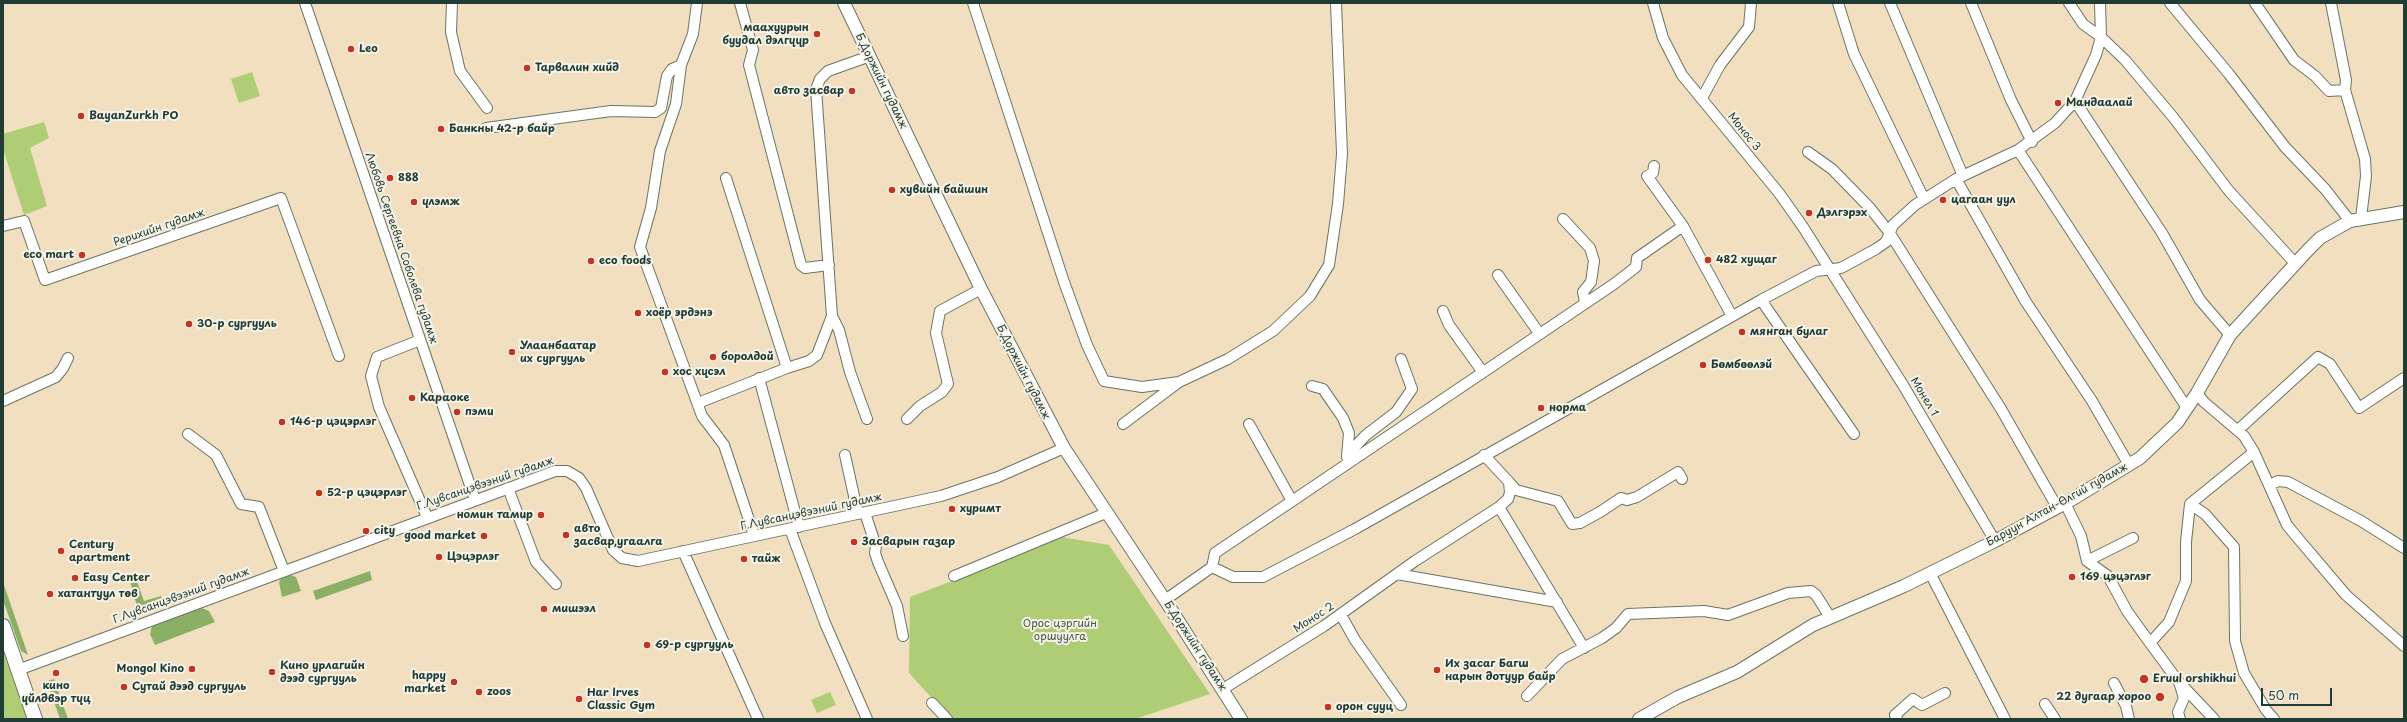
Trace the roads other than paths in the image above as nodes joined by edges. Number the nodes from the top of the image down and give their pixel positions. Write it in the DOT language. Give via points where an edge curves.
graph roads {
  1 [pos="305,3"];
  2 [pos="452,3"];
  3 [pos="697,3"];
  4 [pos="740,3"];
  5 [pos="844,3"];
  6 [pos="973,3"];
  7 [pos="1336,3"];
  8 [pos="1653,3"];
  9 [pos="1751,3"];
  10 [pos="1838,3"];
  11 [pos="1890,3"];
  12 [pos="1971,3"];
  13 [pos="2069,3"];
  14 [pos="2100,3"];
  15 [pos="2170,3"];
  16 [pos="2255,3"];
  17 [pos="2331,3"];
  18 [pos="2102,37"];
  19 [pos="870,56"];
  20 [pos="681,65"];
  21 [pos="2345,90"];
  22 [pos="1702,98"];
  23 [pos="2074,101"];
  24 [pos="487,108"];
  25 [pos="486,128"];
  26 [pos="2032,142"];
  27 [pos="2018,150"];
  28 [pos="1808,152"];
  29 [pos="1654,166"];
  30 [pos="726,178"];
  31 [pos="1959,178"];
  32 [pos="1924,199"];
  33 [pos="2404,212"];
  34 [pos="1564,219"];
  35 [pos="2356,220"];
  36 [pos="3,226"];
  37 [pos="1683,226"];
  38 [pos="1889,232"];
  39 [pos="2294,262"];
  40 [pos="829,265"];
  41 [pos="1829,269"];
  42 [pos="1498,275"];
  43 [pos="981,289"];
  44 [pos="1761,300"];
  45 [pos="1585,302"];
  46 [pos="1443,311"];
  47 [pos="832,316"];
  48 [pos="1732,316"];
  49 [pos="1539,333"];
  50 [pos="2230,335"];
  51 [pos="420,340"];
  52 [pos="339,356"];
  53 [pos="68,358"];
  54 [pos="1401,359"];
  55 [pos="787,368"];
  56 [pos="1482,371"];
  57 [pos="760,378"];
  58 [pos="2404,378"];
  59 [pos="1179,382"];
  60 [pos="1312,386"];
  61 [pos="2197,393"];
  62 [pos="3,401"];
  63 [pos="698,403"];
  64 [pos="2187,408"];
  65 [pos="867,419"];
  66 [pos="907,419"];
  67 [pos="1122,424"];
  68 [pos="1249,424"];
  69 [pos="2238,430"];
  70 [pos="188,434"];
  71 [pos="1854,434"];
  72 [pos="1064,448"];
  73 [pos="2254,452"];
  74 [pos="845,454"];
  75 [pos="1484,455"];
  76 [pos="1347,458"];
  77 [pos="2129,465"];
  78 [pos="1682,479"];
  79 [pos="1509,482"];
  80 [pos="2270,485"];
  81 [pos="508,488"];
  82 [pos="475,500"];
  83 [pos="1292,501"];
  84 [pos="2190,504"];
  85 [pos="2061,505"];
  86 [pos="1499,506"];
  87 [pos="1106,513"];
  88 [pos="861,514"];
  89 [pos="427,517"];
  90 [pos="795,528"];
  91 [pos="754,535"];
  92 [pos="2133,538"];
  93 [pos="1995,541"];
  94 [pos="2404,548"];
  95 [pos="683,551"];
  96 [pos="2088,561"];
  97 [pos="1212,567"];
  98 [pos="284,571"];
  99 [pos="1930,573"];
  100 [pos="1397,574"];
  101 [pos="954,576"];
  102 [pos="556,584"];
  103 [pos="1166,600"];
  104 [pos="1557,602"];
  105 [pos="1341,615"];
  106 [pos="1830,617"];
  107 [pos="3,626"];
  108 [pos="902,636"];
  109 [pos="2150,643"];
  110 [pos="2404,646"];
  111 [pos="1584,648"];
  112 [pos="18,670"];
  113 [pos="2178,681"];
  114 [pos="2114,684"];
  115 [pos="1223,689"];
  116 [pos="1945,693"];
  117 [pos="1527,696"];
  118 [pos="932,703"];
  119 [pos="2045,704"];
  120 [pos="1401,705"];
  121 [pos="35,719"];
  122 [pos="758,719"];
  123 [pos="867,719"];
  124 [pos="947,719"];
  125 [pos="1241,719"];
  126 [pos="1639,719"];
  127 [pos="1897,719"];
  128 [pos="2005,719"];
  129 [pos="2054,719"];
  130 [pos="2129,719"];
  131 [pos="2180,719"];
  132 [pos="2214,719"];
  133 [pos="2274,719"];
  1 -- 51 [label="street, Любовь Сергеевна Соболева гудамж"];
  2 -- 24 [label="street" via="451,32 460,71"];
  3 -- 20 [label="street" via="693,34"];
  4 -- 40 [label="street" via="753,50 749,65 801,265 805,268"];
  5 -- 19 [label="main road, Б.Доржийн гудамж"];
  6 -- 59 [label="street" via="1064,282 1087,345 1104,381 1142,387"];
  7 -- 59 [label="street" via="1342,154 1329,265 1310,296 1273,331 1228,359"];
  8 -- 22 [label="street, Монос 3" via="1672,59"];
  9 -- 22 [label="street" via="1749,27 1720,65"];
  10 -- 32 [label="street" via="1854,54"];
  11 -- 31 [label="street"];
  12 -- 26 [label="street"];
  13 -- 18 [label="street" via="2083,24"];
  14 -- 18 [label="street"];
  15 -- 35 [label="street" via="2284,146"];
  16 -- 21 [label="street" via="2294,60 2329,91"];
  17 -- 21 [label="street" via="2346,80"];
  18 -- 23 [label="street"];
  18 -- 39 [label="street" via="2173,117 2228,191"];
  19 -- 40 [label="street" via="828,71 820,79 816,89"];
  19 -- 43 [label="main road, Б.Доржийн гудамж"];
  20 -- 25 [label="street" via="672,69 667,76 661,108 655,112 611,111"];
  20 -- 63 [label="street" via="677,99 660,151 650,216 640,243"];
  21 -- 35 [label="street" via="2365,159 2366,176"];
  22 -- 41 [label="street, Монос 3" via="1779,193"];
  23 -- 26 [label="street" via="2055,123"];
  23 -- 50 [label="street" via="2162,233 2200,300"];
  26 -- 27 [label="street"];
  27 -- 31 [label="street"];
  27 -- 64 [label="street"];
  28 -- 38 [label="street" via="1832,169 1870,208"];
  29 -- 37 [label="street" via="1653,173 1647,176"];
  30 -- 55 [label="street"];
  31 -- 32 [label="street"];
  31 -- 77 [label="street" via="2026,302 2092,401"];
  32 -- 38 [label="street" via="1902,216"];
  33 -- 35 [label="main road, Баруун Алтан-Өлгий гудамж"];
  34 -- 45 [label="street" via="1590,248 1594,261 1591,282 1583,292"];
  35 -- 39 [label="main road, Баруун Алтан-Өлгий гудамж" via="2320,238"];
  36 -- 52 [label="street, Рерихийн гудамж" via="24,221 45,280 281,198"];
  37 -- 45 [label="street" via="1637,258 1636,267"];
  37 -- 48 [label="street"];
  38 -- 41 [label="street" via="1886,242 1865,256 1841,268"];
  38 -- 85 [label="street"];
  39 -- 50 [label="main road, Баруун Алтан-Өлгий гудамж"];
  40 -- 47 [label="street"];
  41 -- 44 [label="street" via="1816,271"];
  41 -- 93 [label="street, Монел 1" via="1903,385"];
  42 -- 49 [label="street"];
  43 -- 66 [label="street" via="940,311 936,333 948,384 942,392 920,406"];
  43 -- 72 [label="main road, Б.Доржийн гудамж"];
  44 -- 48 [label="street"];
  44 -- 71 [label="street"];
  45 -- 49 [label="street"];
  46 -- 56 [label="street" via="1449,326"];
  47 -- 55 [label="street" via="817,355"];
  47 -- 65 [label="street" via="839,330 850,372"];
  48 -- 75 [label="street" via="1683,346"];
  49 -- 56 [label="street"];
  50 -- 61 [label="main road, Баруун Алтан-Өлгий гудамж"];
  51 -- 82 [label="street, Любовь Сергеевна Соболева гудамж"];
  51 -- 89 [label="street" via="377,357 371,376 379,407"];
  53 -- 62 [label="street" via="56,377"];
  54 -- 76 [label="street" via="1412,389 1396,412 1366,435"];
  55 -- 57 [label="street"];
  56 -- 76 [label="street"];
  57 -- 63 [label="street"];
  57 -- 90 [label="street"];
  58 -- 69 [label="street" via="2360,408 2330,364 2318,358"];
  59 -- 67 [label="street"];
  60 -- 76 [label="street" via="1323,389 1343,418 1349,433"];
  61 -- 64 [label="main road, Баруун Алтан-Өлгий гудамж"];
  61 -- 69 [label="street"];
  63 -- 91 [label="street" via="705,421 724,445"];
  64 -- 77 [label="main road, Баруун Алтан-Өлгий гудамж" via="2151,450"];
  68 -- 83 [label="street"];
  69 -- 73 [label="street"];
  70 -- 98 [label="street" via="216,455 241,504 259,507"];
  72 -- 87 [label="main road, Б.Доржийн гудамж"];
  72 -- 88 [label="street, Г.Лувсанцэвээний гудамж" via="998,477 941,496"];
  73 -- 80 [label="street"];
  73 -- 84 [label="street"];
  74 -- 88 [label="street"];
  75 -- 79 [label="street"];
  75 -- 97 [label="street" via="1355,529 1263,577 1232,577"];
  76 -- 83 [label="street"];
  77 -- 85 [label="main road, Баруун Алтан-Өлгий гудамж"];
  78 -- 79 [label="street" via="1678,472 1637,497 1627,500 1621,498 1580,523 1572,524 1558,501 1516,490"];
  79 -- 86 [label="street" via="1508,499"];
  80 -- 94 [label="street" via="2278,481 2288,482 2361,521"];
  80 -- 110 [label="street" via="2288,525 2296,536 2346,595"];
  81 -- 82 [label="street, Г.Лувсанцэвээний гудамж"];
  81 -- 95 [label="street, Г.Лувсанцэвээний гудамж" via="554,471 572,473 583,484 609,544 619,556 638,560"];
  81 -- 102 [label="street" via="536,562"];
  82 -- 89 [label="street, Г.Лувсанцэвээний гудамж"];
  83 -- 97 [label="street" via="1215,553"];
  84 -- 109 [label="street" via="2186,542 2186,581 2169,622"];
  84 -- 133 [label="street" via="2205,514 2234,547 2235,641 2244,673"];
  85 -- 93 [label="main road, Баруун Алтан-Өлгий гудамж"];
  85 -- 96 [label="street" via="2081,536"];
  86 -- 100 [label="street, Монос 2"];
  86 -- 104 [label="street"];
  87 -- 101 [label="street"];
  87 -- 103 [label="main road, Б.Доржийн гудамж"];
  88 -- 90 [label="street, Г.Лувсанцэвээний гудамж"];
  88 -- 108 [label="street" via="876,546 878,562 897,606"];
  89 -- 98 [label="street, Г.Лувсанцэвээний гудамж"];
  90 -- 91 [label="street, Г.Лувсанцэвээний гудамж"];
  90 -- 123 [label="street" via="825,623"];
  91 -- 95 [label="street, Г.Лувсанцэвээний гудамж"];
  92 -- 96 [label="street"];
  93 -- 99 [label="main road, Баруун Алтан-Өлгий гудамж"];
  95 -- 122 [label="street"];
  96 -- 109 [label="street" via="2108,576 2127,611"];
  97 -- 103 [label="street"];
  98 -- 112 [label="street, Г.Лувсанцэвээний гудамж"];
  99 -- 106 [label="main road, Баруун Алтан-Өлгий гудамж"];
  99 -- 128 [label="street"];
  100 -- 104 [label="street"];
  100 -- 105 [label="street, Монос 2"];
  103 -- 115 [label="main road, Б.Доржийн гудамж"];
  104 -- 111 [label="street"];
  105 -- 115 [label="street, Монос 2"];
  105 -- 120 [label="street" via="1355,640"];
  106 -- 111 [label="street" via="1816,595 1811,592 1788,593 1728,615 1704,611 1628,614 1616,628"];
  106 -- 126 [label="main road, Баруун Алтан-Өлгий гудамж" via="1799,633 1737,672 1678,697"];
  107 -- 112 [label="highway"];
  109 -- 113 [label="street"];
  111 -- 117 [label="street" via="1562,659"];
  112 -- 121 [label="highway"];
  113 -- 131 [label="street" via="2184,698 2178,712"];
  113 -- 132 [label="street"];
  114 -- 130 [label="street" via="2126,706"];
  115 -- 125 [label="main road, Б.Доржийн гудамж"];
  116 -- 127 [label="street" via="1922,705 1913,699 1895,715"];
  118 -- 124 [label="street"];
  119 -- 129 [label="street"];
}
